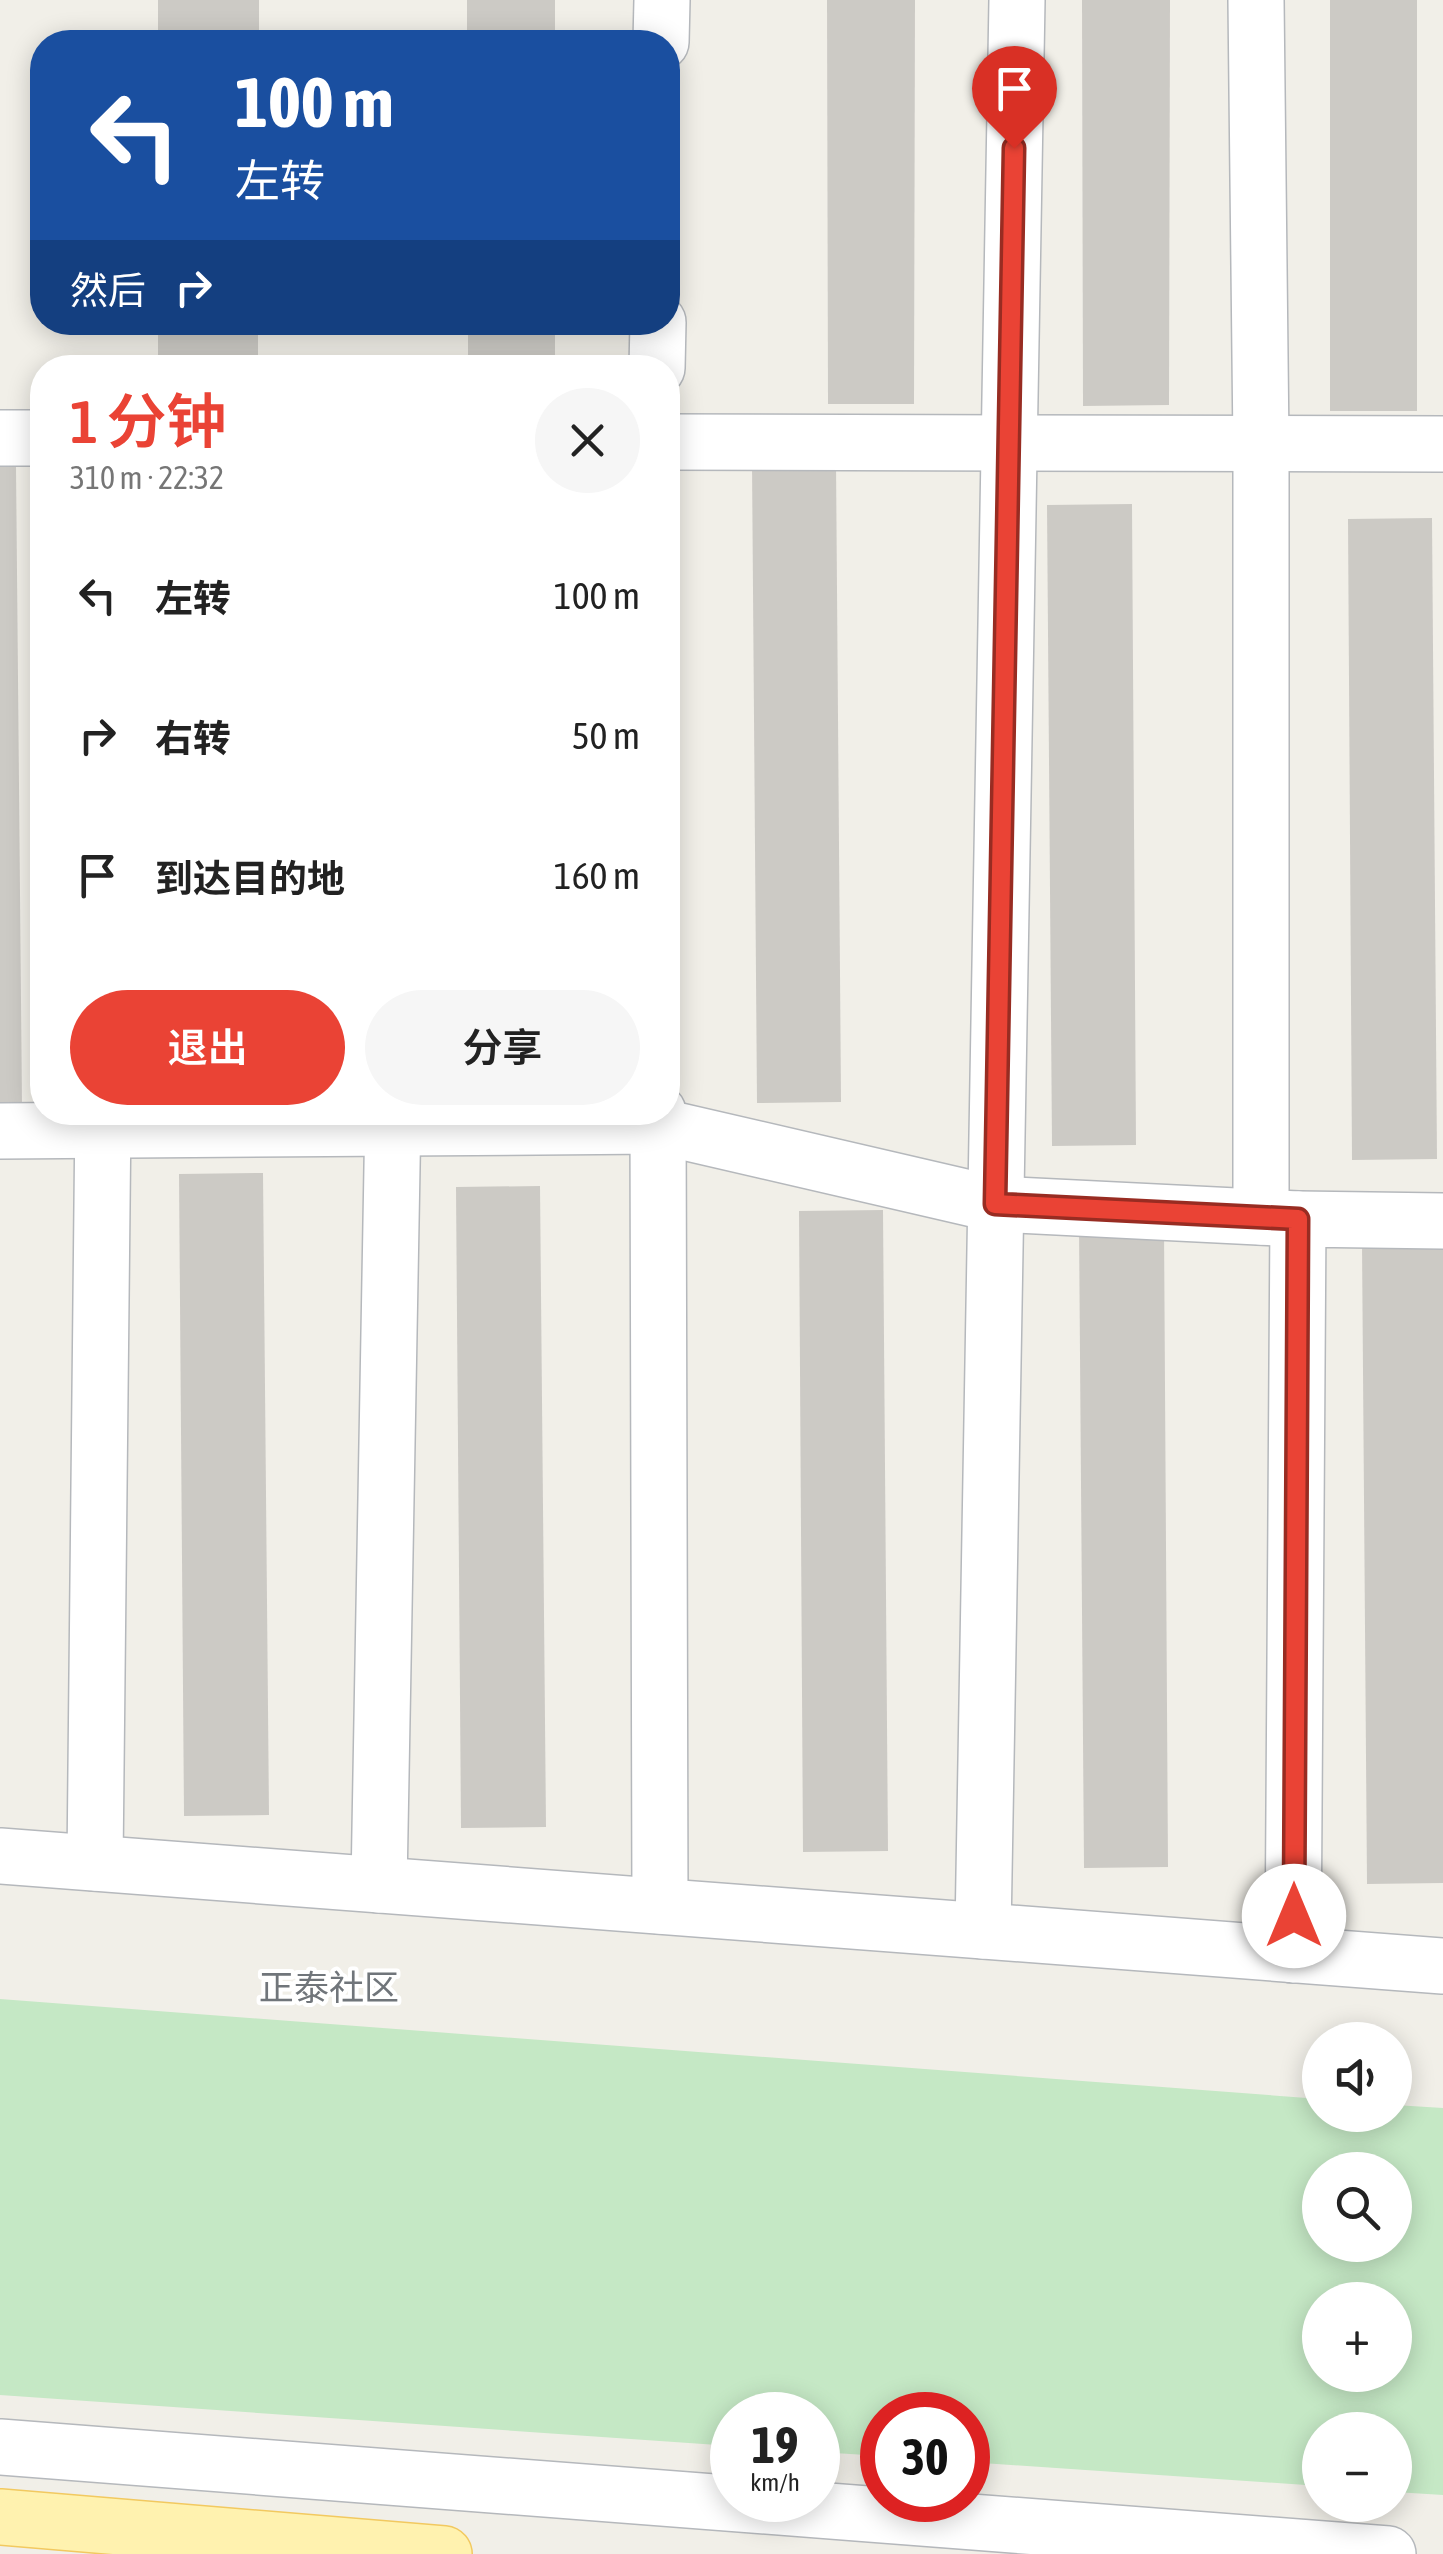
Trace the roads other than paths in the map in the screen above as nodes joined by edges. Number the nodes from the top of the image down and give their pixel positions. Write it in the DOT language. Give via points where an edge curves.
graph roads {
  1 [pos="662,0"];
  2 [pos="1017,0"];
  3 [pos="1256,0"];
  4 [pos="661,30"];
  5 [pos="0,438"];
  6 [pos="30,438"];
  7 [pos="680,442"];
  8 [pos="1008,444"];
  9 [pos="1443,444"];
  10 [pos="1261,445"];
  11 [pos="69,1125"];
  12 [pos="103,1125"];
  13 [pos="393,1125"];
  14 [pos="658,1125"];
  15 [pos="678,1125"];
  16 [pos="0,1131"];
  17 [pos="995,1204"];
  18 [pos="1279,1218"];
  19 [pos="1443,1221"];
  20 [pos="0,1856"];
  21 [pos="95,1863"];
  22 [pos="379,1885"];
  23 [pos="660,1906"];
  24 [pos="983,1931"];
  25 [pos="1293,1955"];
  26 [pos="1443,1966"];
  27 [pos="0,2447"];
  28 [pos="0,2518"];
  29 [pos="444,2554"];
  30 [pos="1388,2554"];
  1 -- 4 [label="street"];
  2 -- 8 [label="street"];
  3 -- 10 [label="street"];
  5 -- 6 [label="street"];
  7 -- 8 [label="street"];
  8 -- 10 [label="street"];
  8 -- 17 [label="street"];
  9 -- 10 [label="street"];
  10 -- 18 [label="street"];
  11 -- 16 [label="street"];
  12 -- 21 [label="street"];
  13 -- 22 [label="street"];
  14 -- 23 [label="street"];
  15 -- 17 [label="street"];
  17 -- 18 [label="street"];
  17 -- 24 [label="street"];
  18 -- 19 [label="street"];
  18 -- 25 [label="street"];
  20 -- 21 [label="street"];
  21 -- 22 [label="street"];
  22 -- 23 [label="street"];
  23 -- 24 [label="street"];
  24 -- 25 [label="street"];
  25 -- 26 [label="street"];
  27 -- 30 [label="street"];
  28 -- 29 [label="main road"];
}
